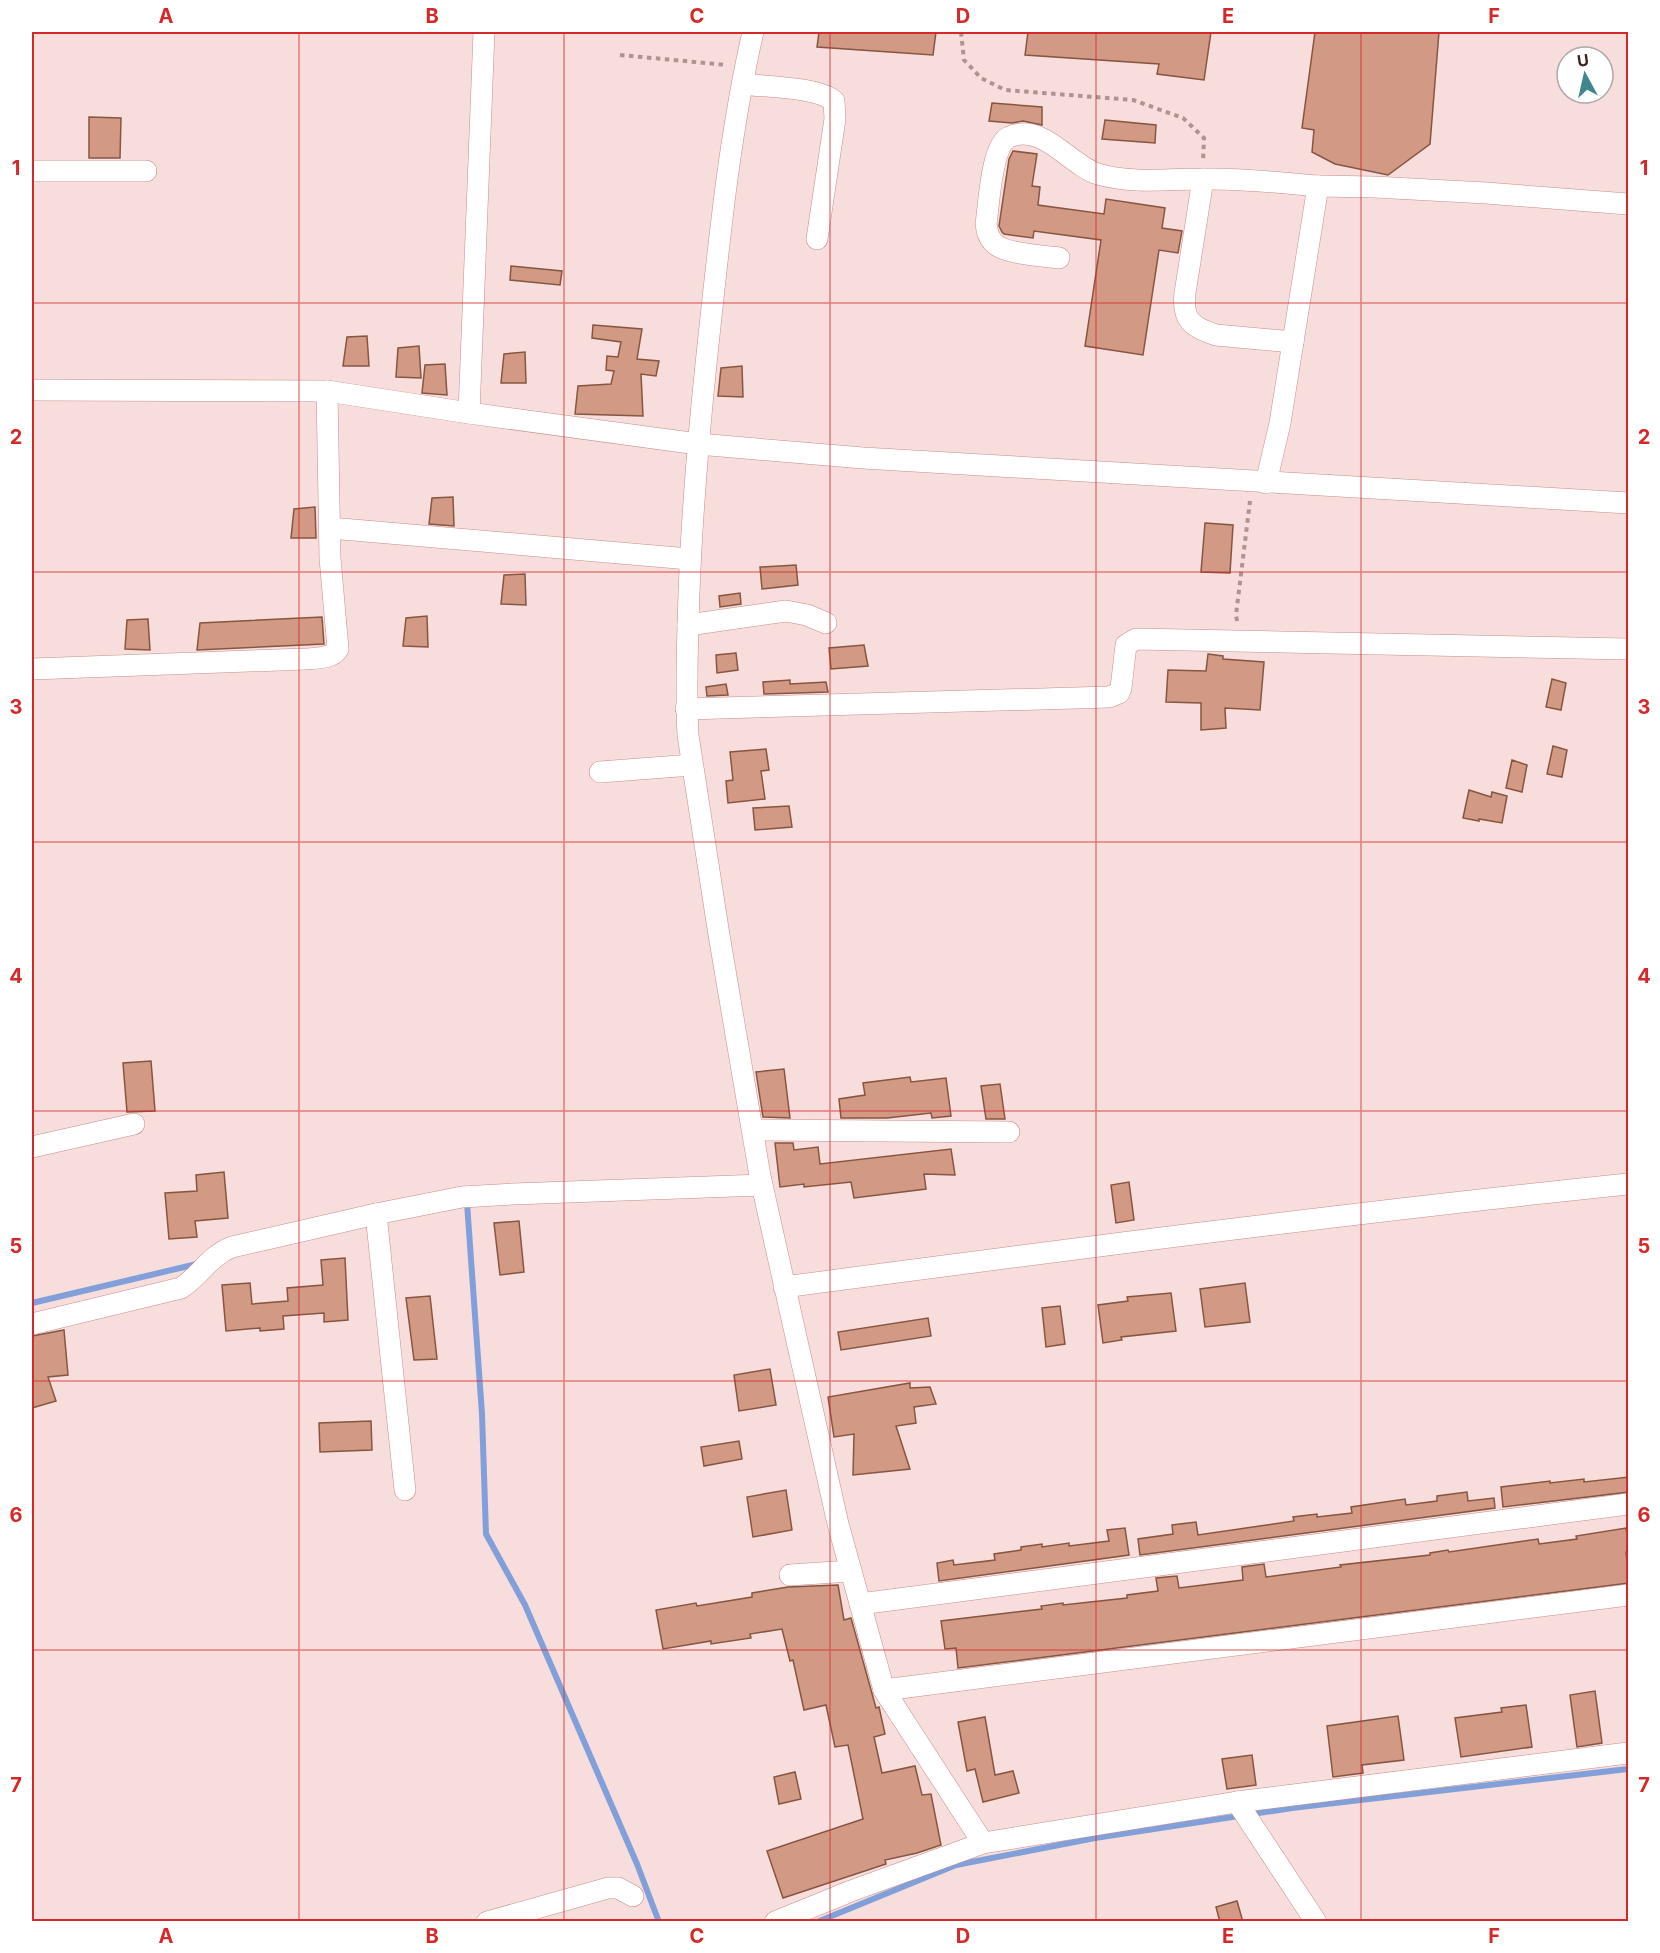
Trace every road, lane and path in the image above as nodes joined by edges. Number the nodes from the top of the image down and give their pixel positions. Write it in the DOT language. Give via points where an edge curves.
graph roads {
  1 [pos="484,32"];
  2 [pos="753,32"];
  3 [pos="961,32"];
  4 [pos="620,55"];
  5 [pos="744,76"];
  6 [pos="32,171"];
  7 [pos="146,171"];
  8 [pos="1203,178"];
  9 [pos="1318,186"];
  10 [pos="1629,204"];
  11 [pos="818,238"];
  12 [pos="1059,258"];
  13 [pos="1293,342"];
  14 [pos="32,390"];
  15 [pos="327,391"];
  16 [pos="483,415"];
  17 [pos="698,444"];
  18 [pos="1259,483"];
  19 [pos="1629,503"];
  20 [pos="330,528"];
  21 [pos="689,559"];
  22 [pos="826,623"];
  23 [pos="688,625"];
  24 [pos="1238,642"];
  25 [pos="1629,649"];
  26 [pos="32,669"];
  27 [pos="686,708"];
  28 [pos="692,765"];
  29 [pos="600,772"];
  30 [pos="134,1124"];
  31 [pos="753,1130"];
  32 [pos="1009,1132"];
  33 [pos="32,1148"];
  34 [pos="1629,1184"];
  35 [pos="762,1185"];
  36 [pos="376,1214"];
  37 [pos="784,1287"];
  38 [pos="32,1324"];
  39 [pos="405,1490"];
  40 [pos="1629,1504"];
  41 [pos="851,1571"];
  42 [pos="790,1575"];
  43 [pos="1629,1595"];
  44 [pos="860,1604"];
  45 [pos="884,1690"];
  46 [pos="1629,1753"];
  47 [pos="1237,1802"];
  48 [pos="983,1842"];
  49 [pos="633,1896"];
  50 [pos="486,1922"];
  51 [pos="775,1922"];
  52 [pos="1316,1922"];
  1 -- 16 [label="street"];
  2 -- 5 [label="street"];
  3 -- 8 [label="path" via="964,60 981,78 1005,90 1133,100 1183,118 1204,138"];
  4 -- 5 [label="path"];
  5 -- 11 [label="street" via="813,91 834,100 835,118"];
  5 -- 17 [label="street" via="719,239"];
  6 -- 7 [label="street"];
  8 -- 9 [label="street"];
  8 -- 12 [label="street" via="1124,178 1098,174 1032,135 1005,139 996,153 988,233 1001,249"];
  8 -- 13 [label="street" via="1183,303 1186,317 1216,335"];
  9 -- 10 [label="street"];
  9 -- 13 [label="street"];
  13 -- 18 [label="street" via="1278,432"];
  14 -- 15 [label="street"];
  15 -- 16 [label="street"];
  15 -- 20 [label="street"];
  16 -- 17 [label="street"];
  17 -- 18 [label="street"];
  17 -- 21 [label="street"];
  18 -- 19 [label="street"];
  18 -- 24 [label="path" via="1245,532 1236,615"];
  20 -- 21 [label="street"];
  20 -- 26 [label="street" via="338,649 331,656"];
  21 -- 23 [label="street"];
  22 -- 23 [label="street" via="786,611"];
  23 -- 27 [label="street"];
  24 -- 25 [label="street"];
  24 -- 27 [label="street" via="1131,640 1126,645 1121,688 1114,696 1102,698"];
  27 -- 28 [label="street"];
  28 -- 29 [label="street"];
  28 -- 31 [label="street"];
  30 -- 33 [label="street"];
  31 -- 32 [label="street"];
  31 -- 35 [label="street"];
  34 -- 37 [label="street" via="1261,1225"];
  35 -- 36 [label="street" via="462,1197"];
  35 -- 37 [label="street"];
  36 -- 38 [label="street" via="232,1247 220,1252 181,1288"];
  36 -- 39 [label="street"];
  37 -- 41 [label="street"];
  40 -- 44 [label="street"];
  41 -- 42 [label="street"];
  41 -- 44 [label="street"];
  43 -- 45 [label="street"];
  44 -- 45 [label="street"];
  45 -- 48 [label="street"];
  46 -- 47 [label="street"];
  47 -- 48 [label="street"];
  47 -- 52 [label="street"];
  48 -- 51 [label="street"];
  49 -- 50 [label="street" via="618,1888 608,1888"];
}
